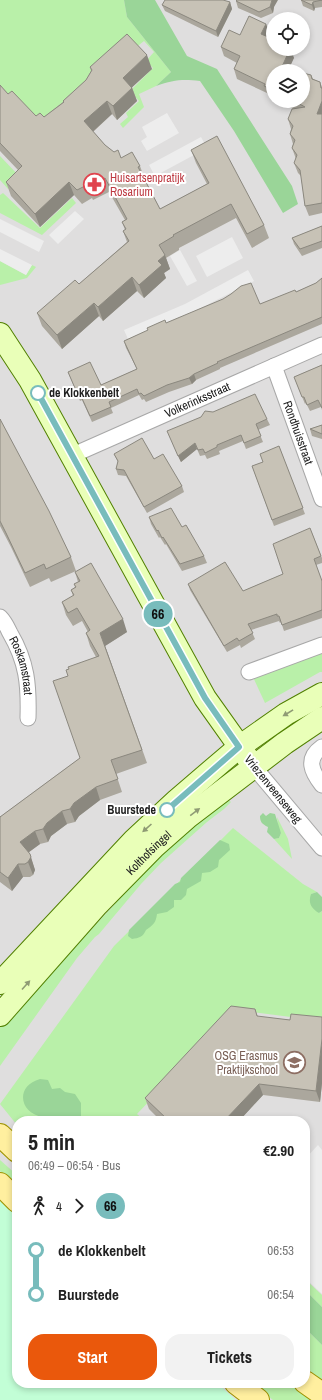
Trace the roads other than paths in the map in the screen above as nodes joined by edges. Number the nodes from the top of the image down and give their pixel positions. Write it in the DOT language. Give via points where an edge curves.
graph roads {
  1 [pos="0,334"];
  2 [pos="322,345"];
  3 [pos="274,366"];
  4 [pos="73,455"];
  5 [pos="322,499"];
  6 [pos="0,617"];
  7 [pos="322,645"];
  8 [pos="249,672"];
  9 [pos="322,694"];
  10 [pos="28,718"];
  11 [pos="322,718"];
  12 [pos="239,747"];
  13 [pos="322,747"];
  14 [pos="254,767"];
  15 [pos="322,785"];
  16 [pos="322,848"];
  17 [pos="0,983"];
  18 [pos="0,1015"];
  19 [pos="0,1135"];
  20 [pos="12,1146"];
  21 [pos="0,1184"];
  22 [pos="12,1196"];
  23 [pos="310,1386"];
  24 [pos="242,1388"];
  25 [pos="322,1394"];
  26 [pos="258,1400"];
  1 -- 4 [label="main road, Vriezenveenseweg"];
  2 -- 3 [label="street, Volkerinksstraat"];
  3 -- 4 [label="street, Volkerinksstraat"];
  3 -- 5 [label="street, Rondhuisstraat"];
  4 -- 12 [label="main road, Vriezenveenseweg" via="205,698"];
  6 -- 10 [label="street, Roskamstraat" via="16,642 26,672 29,694"];
  7 -- 8 [label="street"];
  9 -- 12 [label="main road, Kolthofsingel, one-way" via="286,714"];
  11 -- 14 [label="main road, Kolthofsingel"];
  12 -- 14 [label="main road, Vriezenveenseweg"];
  12 -- 17 [label="main road, Kolthofsingel, one-way" via="134,840"];
  13 -- 15 [label="street" via="316,751 312,759 313,772"];
  14 -- 16 [label="street, Vriezenveenseweg"];
  18 -- 14 [label="main road, Kolthofsingel, one-way" via="97,905 154,847 188,817"];
  19 -- 20 [label="main road"];
  21 -- 22 [label="main road"];
  23 -- 25 [label="main road"];
  24 -- 26 [label="main road"];
}
